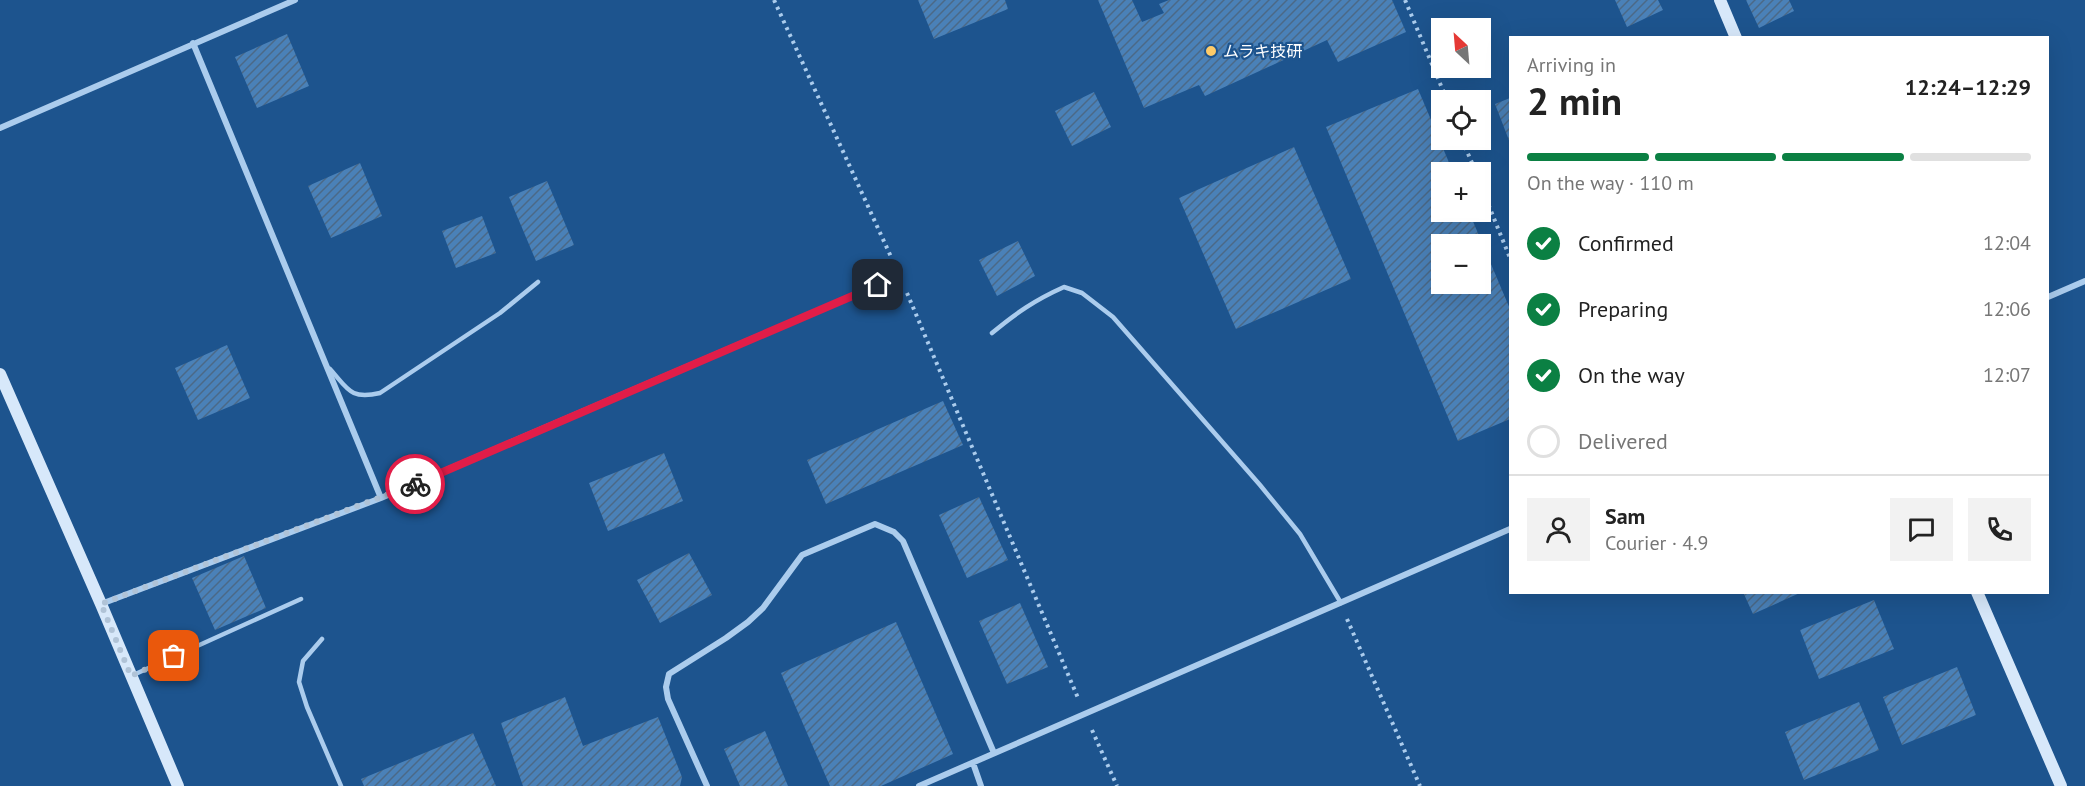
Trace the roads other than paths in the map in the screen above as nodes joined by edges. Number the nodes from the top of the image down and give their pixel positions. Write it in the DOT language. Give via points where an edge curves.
graph roads {
  1 [pos="295,0"];
  2 [pos="1720,0"];
  3 [pos="1735,36"];
  4 [pos="193,43"];
  5 [pos="0,128"];
  6 [pos="899,276"];
  7 [pos="2085,281"];
  8 [pos="538,282"];
  9 [pos="2049,297"];
  10 [pos="992,333"];
  11 [pos="328,367"];
  12 [pos="0,375"];
  13 [pos="381,498"];
  14 [pos="1509,529"];
  15 [pos="1978,594"];
  16 [pos="302,598"];
  17 [pos="1341,603"];
  18 [pos="101,604"];
  19 [pos="322,639"];
  20 [pos="131,676"];
  21 [pos="994,753"];
  22 [pos="973,763"];
  23 [pos="178,786"];
  24 [pos="340,786"];
  25 [pos="707,786"];
  26 [pos="919,786"];
  27 [pos="981,786"];
  28 [pos="2061,786"];
  1 -- 4 [label="street"];
  2 -- 3 [label="street"];
  4 -- 5 [label="street"];
  4 -- 11 [label="street"];
  6 -- 13 [label="street"];
  7 -- 9 [label="street"];
  8 -- 11 [label="lane" via="380,393 364,397 352,394"];
  10 -- 17 [label="lane" via="1041,297 1064,287 1082,293 1113,317 1260,485 1300,534"];
  11 -- 13 [label="street"];
  12 -- 18 [label="street"];
  13 -- 18 [label="street"];
  14 -- 17 [label="street"];
  15 -- 28 [label="street"];
  16 -- 20 [label="lane"];
  17 -- 21 [label="street"];
  18 -- 20 [label="street"];
  19 -- 24 [label="lane" via="303,661 299,682"];
  20 -- 23 [label="street"];
  21 -- 22 [label="street"];
  21 -- 25 [label="street" via="903,541 894,532 875,524 802,555 748,622 669,674 668,699"];
  22 -- 26 [label="street"];
  22 -- 27 [label="street"];
}
